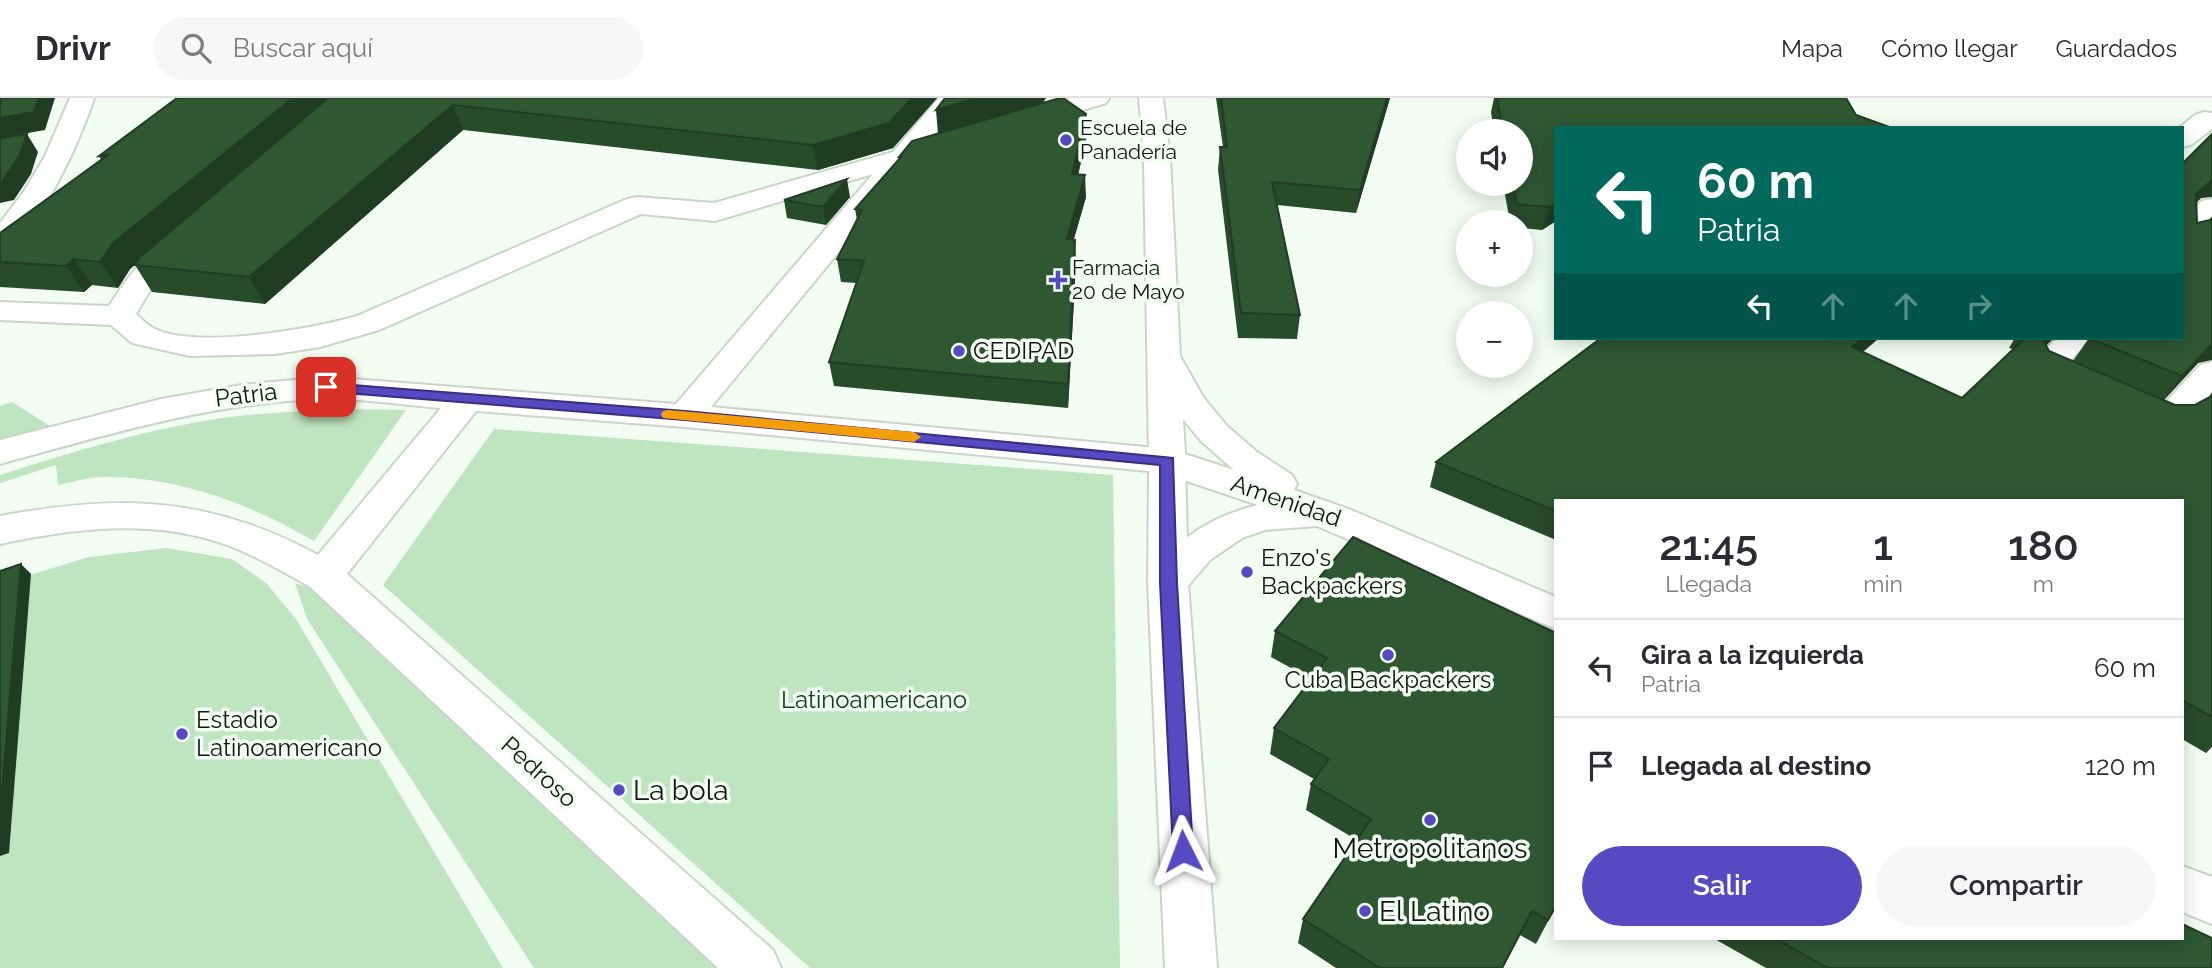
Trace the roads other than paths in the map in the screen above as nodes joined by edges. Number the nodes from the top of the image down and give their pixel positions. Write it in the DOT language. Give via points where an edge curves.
graph roads {
  1 [pos="82,98"];
  2 [pos="952,98"];
  3 [pos="1097,98"];
  4 [pos="1151,98"];
  5 [pos="2208,120"];
  6 [pos="1006,126"];
  7 [pos="71,135"];
  8 [pos="967,138"];
  9 [pos="2184,138"];
  10 [pos="35,141"];
  11 [pos="903,158"];
  12 [pos="2212,207"];
  13 [pos="206,223"];
  14 [pos="2184,233"];
  15 [pos="0,241"];
  16 [pos="0,311"];
  17 [pos="119,316"];
  18 [pos="2074,340"];
  19 [pos="1164,350"];
  20 [pos="2212,372"];
  21 [pos="467,399"];
  22 [pos="685,416"];
  23 [pos="0,452"];
  24 [pos="1167,461"];
  25 [pos="1338,519"];
  26 [pos="0,530"];
  27 [pos="323,576"];
  28 [pos="1168,583"];
  29 [pos="1554,613"];
  30 [pos="2184,889"];
  31 [pos="2212,901"];
  32 [pos="755,968"];
  33 [pos="1191,968"];
  1 -- 7 [label="street"];
  2 -- 11 [label="street"];
  3 -- 6 [label="street"];
  4 -- 19 [label="street"];
  5 -- 9 [label="street"];
  7 -- 10 [label="street"];
  7 -- 15 [label="street" via="24,214"];
  8 -- 11 [label="street"];
  11 -- 17 [label="street" via="715,212 637,205 368,323 320,337 275,344 190,346 143,336"];
  11 -- 22 [label="street"];
  12 -- 14 [label="street"];
  13 -- 17 [label="street" via="143,277"];
  16 -- 17 [label="street"];
  18 -- 20 [label="street" via="2046,366 2169,419"];
  19 -- 24 [label="street"];
  19 -- 25 [label="street" via="1183,393 1221,443"];
  21 -- 22 [label="street, Patria"];
  21 -- 23 [label="street, Patria" via="326,387 275,390 144,412"];
  21 -- 27 [label="street"];
  22 -- 24 [label="street, Patria"];
  24 -- 25 [label="street, Amenidad"];
  24 -- 28 [label="street"];
  25 -- 28 [label="street" via="1288,514 1235,525 1198,547"];
  25 -- 29 [label="street, Amenidad"];
  26 -- 27 [label="street" via="106,513 151,514 245,536 282,551"];
  27 -- 32 [label="street, Pedroso"];
  28 -- 33 [label="street"];
  30 -- 31 [label="street"];
}
